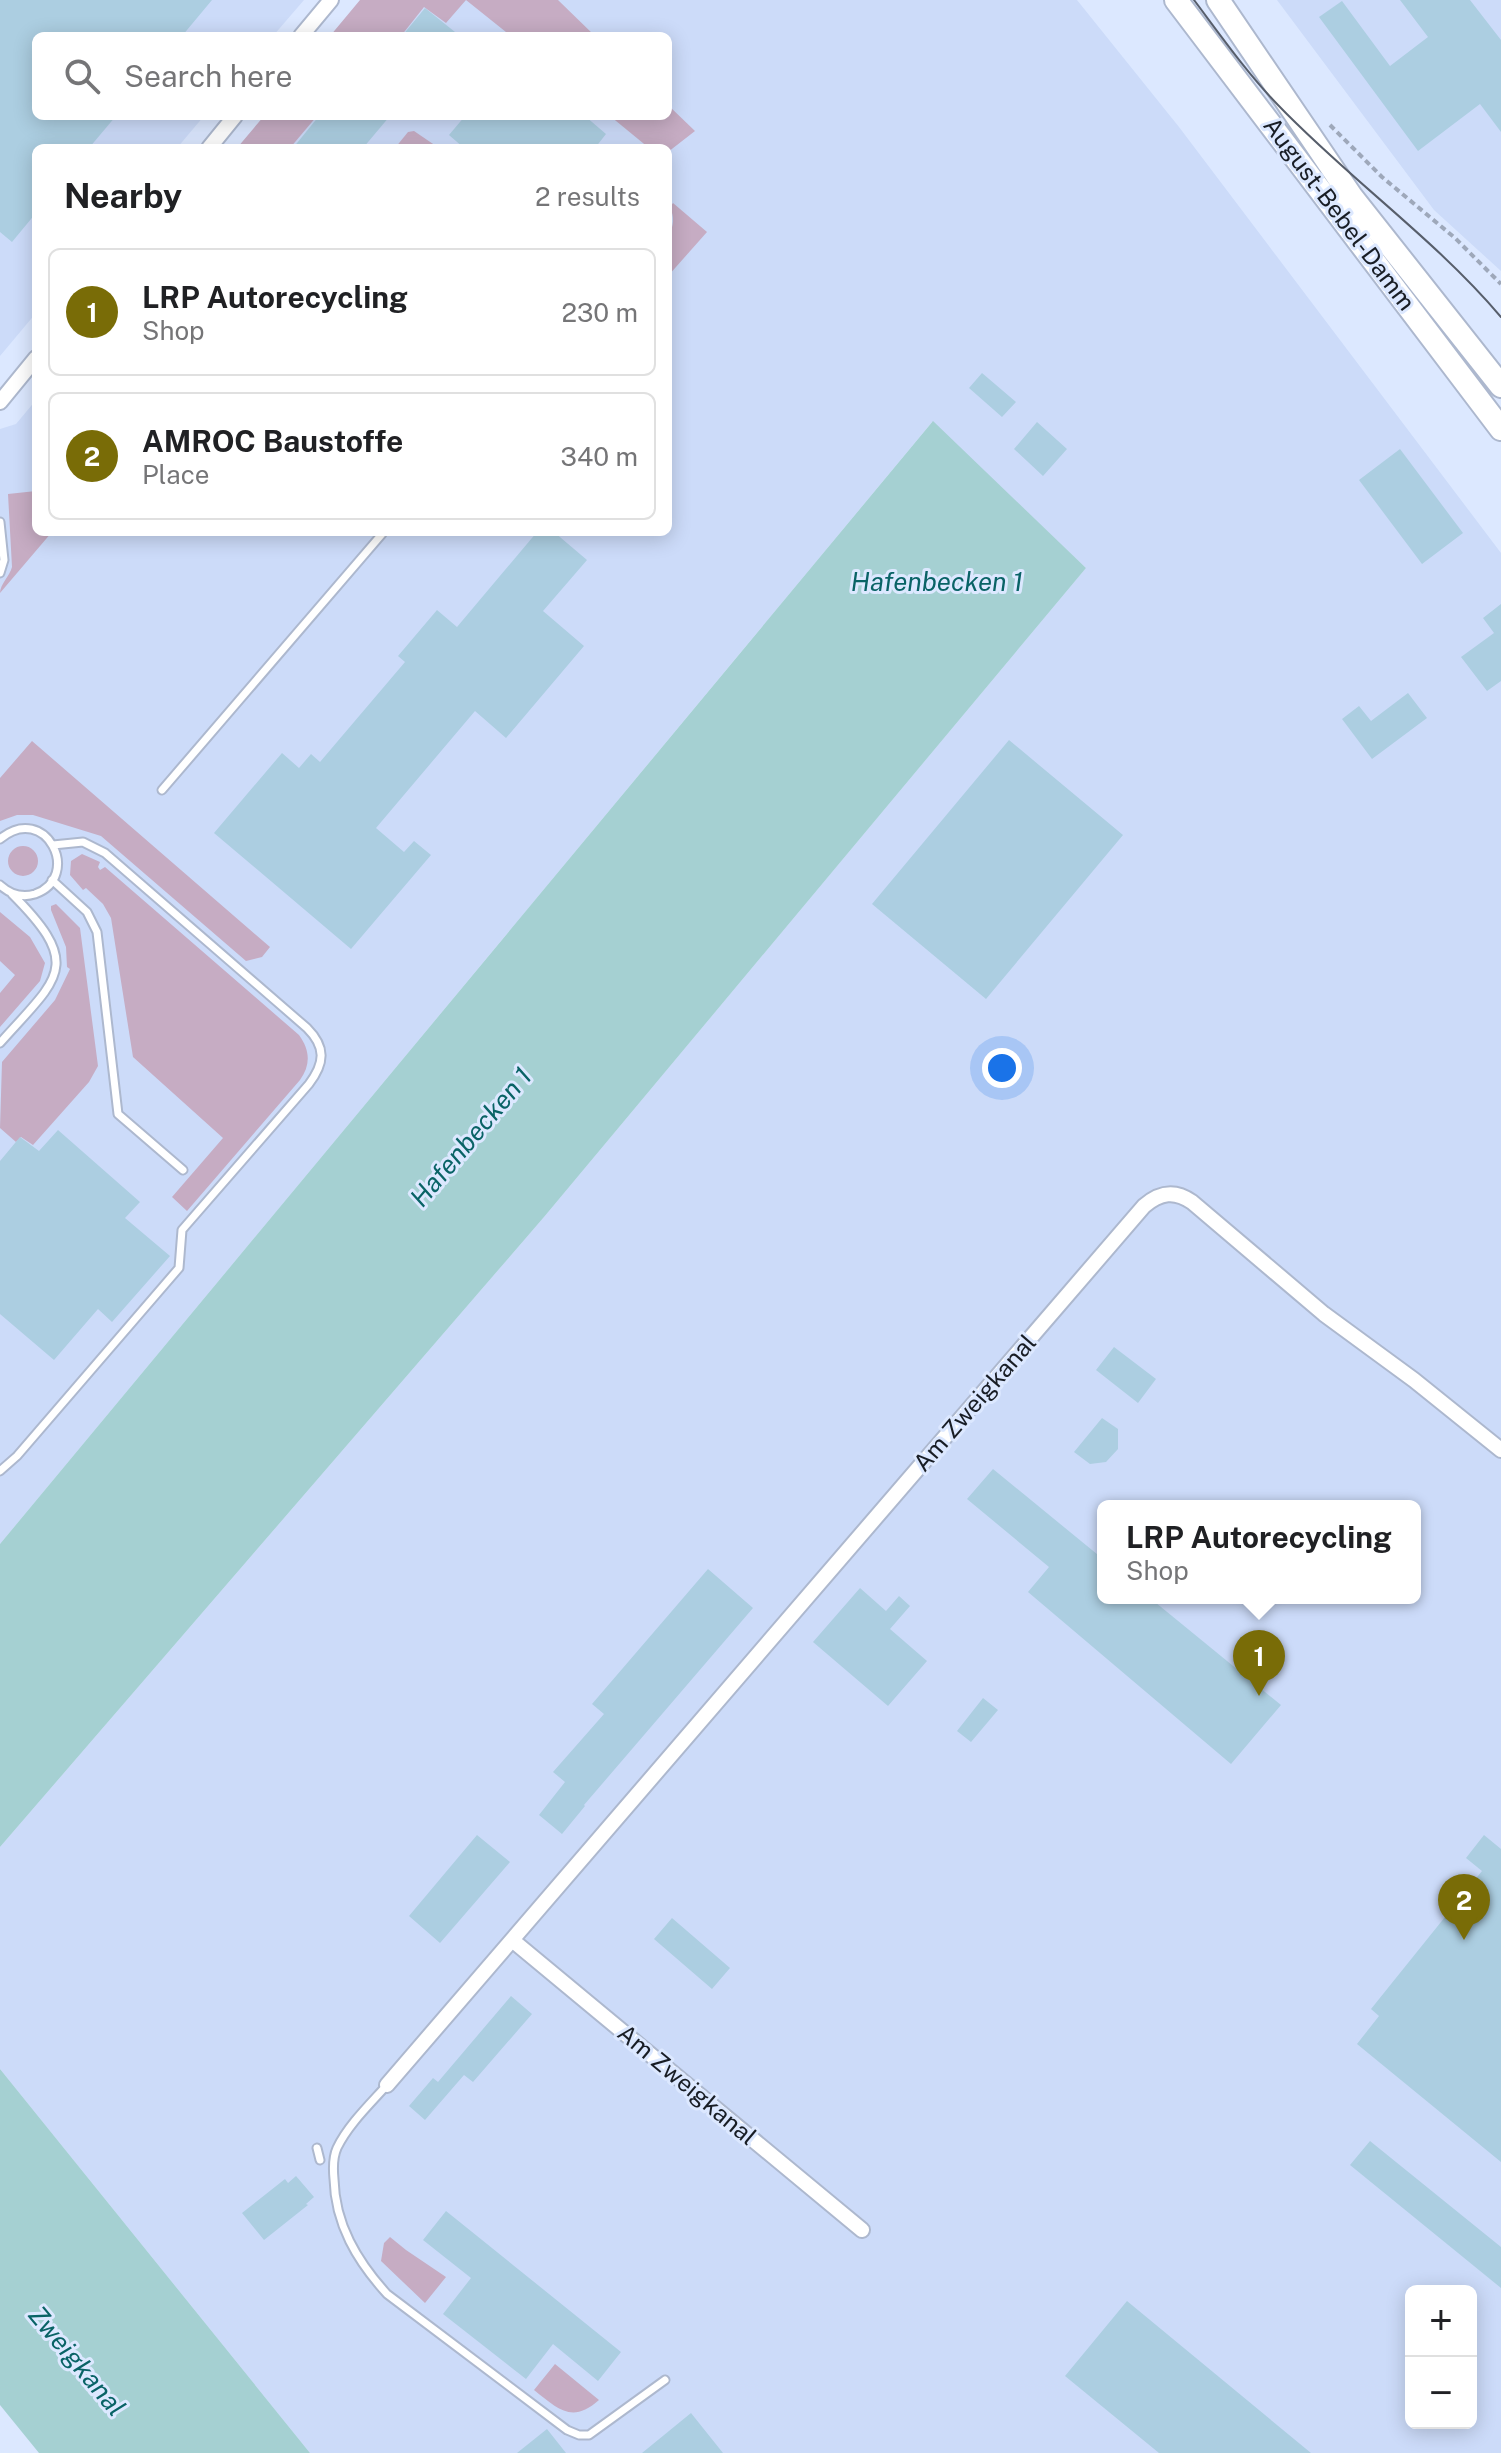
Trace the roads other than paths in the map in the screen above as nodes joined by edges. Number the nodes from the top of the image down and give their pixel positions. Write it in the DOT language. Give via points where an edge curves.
graph roads {
  1 [pos="331,0"];
  2 [pos="1176,0"];
  3 [pos="1218,0"];
  4 [pos="304,32"];
  5 [pos="232,120"];
  6 [pos="212,144"];
  7 [pos="32,363"];
  8 [pos="1501,386"];
  9 [pos="0,402"];
  10 [pos="1501,429"];
  11 [pos="0,522"];
  12 [pos="380,536"];
  13 [pos="0,573"];
  14 [pos="162,790"];
  15 [pos="0,839"];
  16 [pos="53,845"];
  17 [pos="52,880"];
  18 [pos="0,885"];
  19 [pos="12,894"];
  20 [pos="0,1043"];
  21 [pos="183,1170"];
  22 [pos="1501,1450"];
  23 [pos="0,1471"];
  24 [pos="512,1940"];
  25 [pos="387,2085"];
  26 [pos="317,2148"];
  27 [pos="320,2160"];
  28 [pos="862,2230"];
  29 [pos="665,2380"];
  1 -- 4 [label="street"];
  2 -- 10 [label="main road, August-Bebel-Damm"];
  3 -- 8 [label="main road, August-Bebel-Damm" via="1351,196"];
  5 -- 6 [label="street"];
  7 -- 9 [label="street"];
  11 -- 13 [label="lane"];
  12 -- 14 [label="lane"];
  15 -- 16 [label="lane" via="28,829"];
  16 -- 17 [label="lane" via="58,866"];
  16 -- 23 [label="lane" via="83,842 105,853 310,1031 320,1044 322,1060 309,1084 182,1230 179,1268"];
  17 -- 19 [label="lane" via="35,894"];
  17 -- 21 [label="lane" via="87,912 97,932 118,1114"];
  18 -- 19 [label="lane"];
  19 -- 20 [label="lane" via="46,933 57,966 49,986"];
  22 -- 24 [label="street, Am Zweigkanal" via="1324,1314 1192,1202 1175,1193 1158,1196 1144,1206"];
  24 -- 25 [label="street, Am Zweigkanal"];
  24 -- 28 [label="street, Am Zweigkanal"];
  25 -- 29 [label="lane" via="339,2145 333,2171 344,2231 365,2270 387,2294 579,2435 589,2435"];
  26 -- 27 [label="lane"];
}
